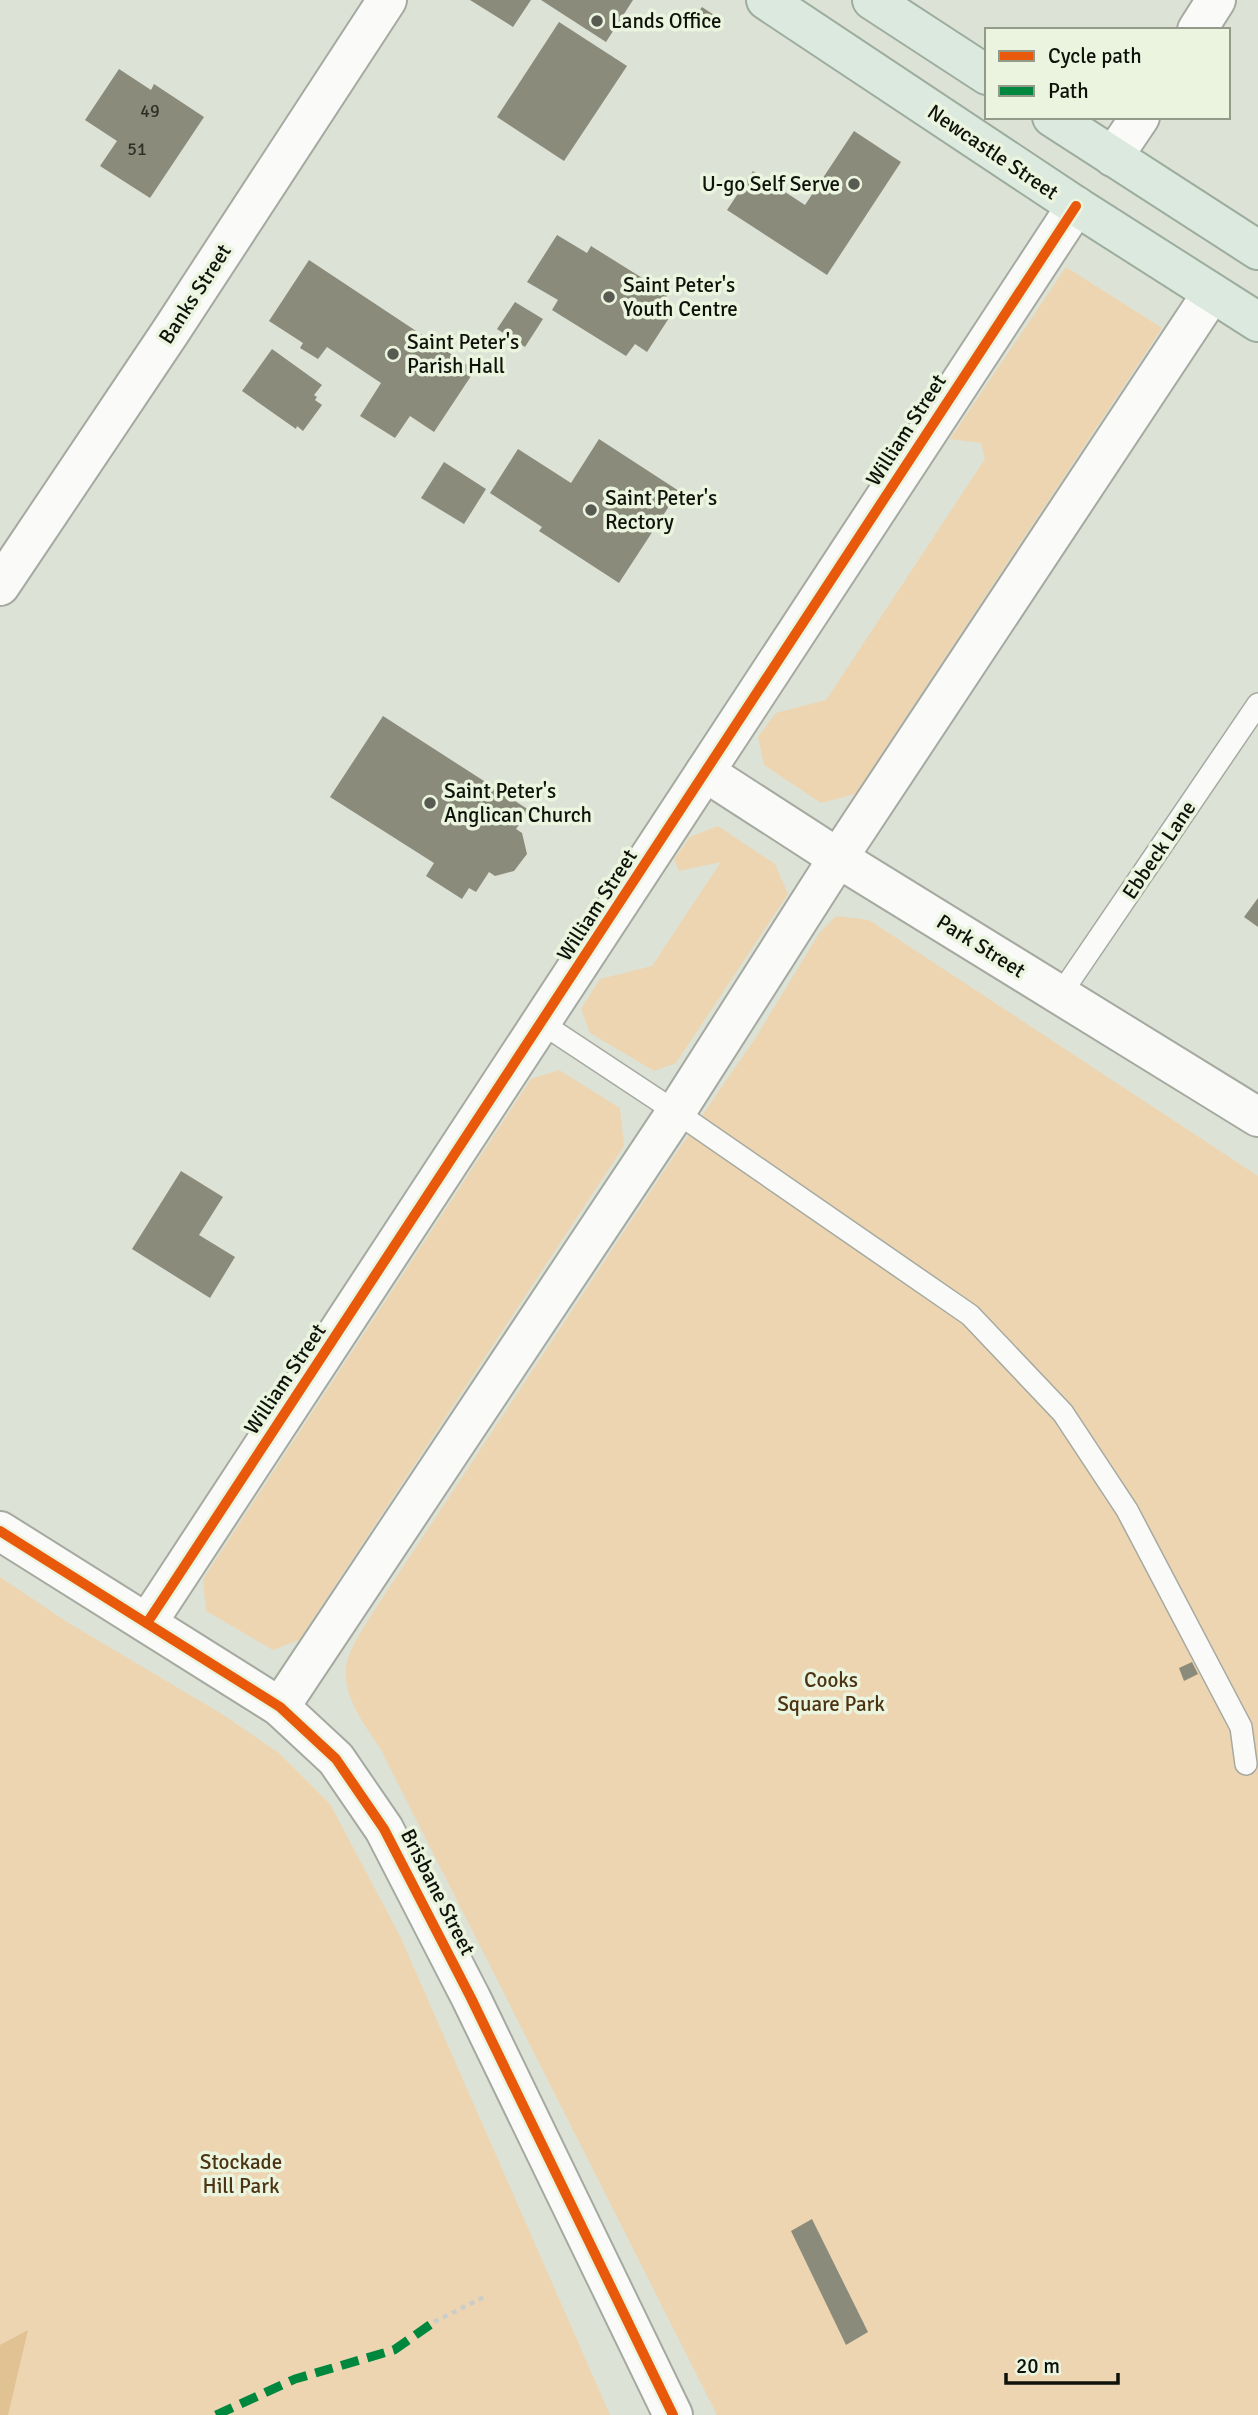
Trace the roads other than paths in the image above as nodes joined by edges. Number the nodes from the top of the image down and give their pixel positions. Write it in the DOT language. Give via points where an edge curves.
graph roads {
  1 [pos="387,0"];
  2 [pos="766,0"];
  3 [pos="872,0"];
  4 [pos="1216,0"];
  5 [pos="1198,28"];
  6 [pos="985,74"];
  7 [pos="1055,119"];
  8 [pos="1139,119"];
  9 [pos="1113,157"];
  10 [pos="1076,206"];
  11 [pos="1255,242"];
  12 [pos="1212,293"];
  13 [pos="1258,322"];
  14 [pos="0,586"];
  15 [pos="1258,705"];
  16 [pos="705,772"];
  17 [pos="838,858"];
  18 [pos="1060,995"];
  19 [pos="544,1024"];
  20 [pos="676,1112"];
  21 [pos="1258,1117"];
  22 [pos="0,1531"];
  23 [pos="147,1623"];
  24 [pos="280,1707"];
  25 [pos="1246,1764"];
  26 [pos="673,2415"];
  1 -- 14 [label="street, Banks Street"];
  2 -- 10 [label="highway, Newcastle Street"];
  3 -- 6 [label="highway"];
  4 -- 5 [label="street"];
  7 -- 9 [label="highway"];
  8 -- 9 [label="street"];
  9 -- 11 [label="highway"];
  10 -- 12 [label="highway, Newcastle Street"];
  10 -- 16 [label="street, William Street"];
  12 -- 13 [label="highway, Newcastle Street"];
  12 -- 17 [label="street"];
  15 -- 18 [label="lane, Ebbeck Lane"];
  16 -- 17 [label="street, Park Street"];
  16 -- 19 [label="street, William Street"];
  17 -- 18 [label="street, Park Street"];
  17 -- 20 [label="street"];
  18 -- 21 [label="street, Park Street"];
  19 -- 20 [label="lane"];
  19 -- 23 [label="street, William Street"];
  20 -- 24 [label="street"];
  20 -- 25 [label="lane" via="970,1315 1063,1413 1127,1510 1230,1705 1241,1727"];
  22 -- 23 [label="street, Brisbane Street"];
  23 -- 24 [label="street, Brisbane Street"];
  24 -- 26 [label="street, Brisbane Street" via="336,1759 384,1829"];
}
